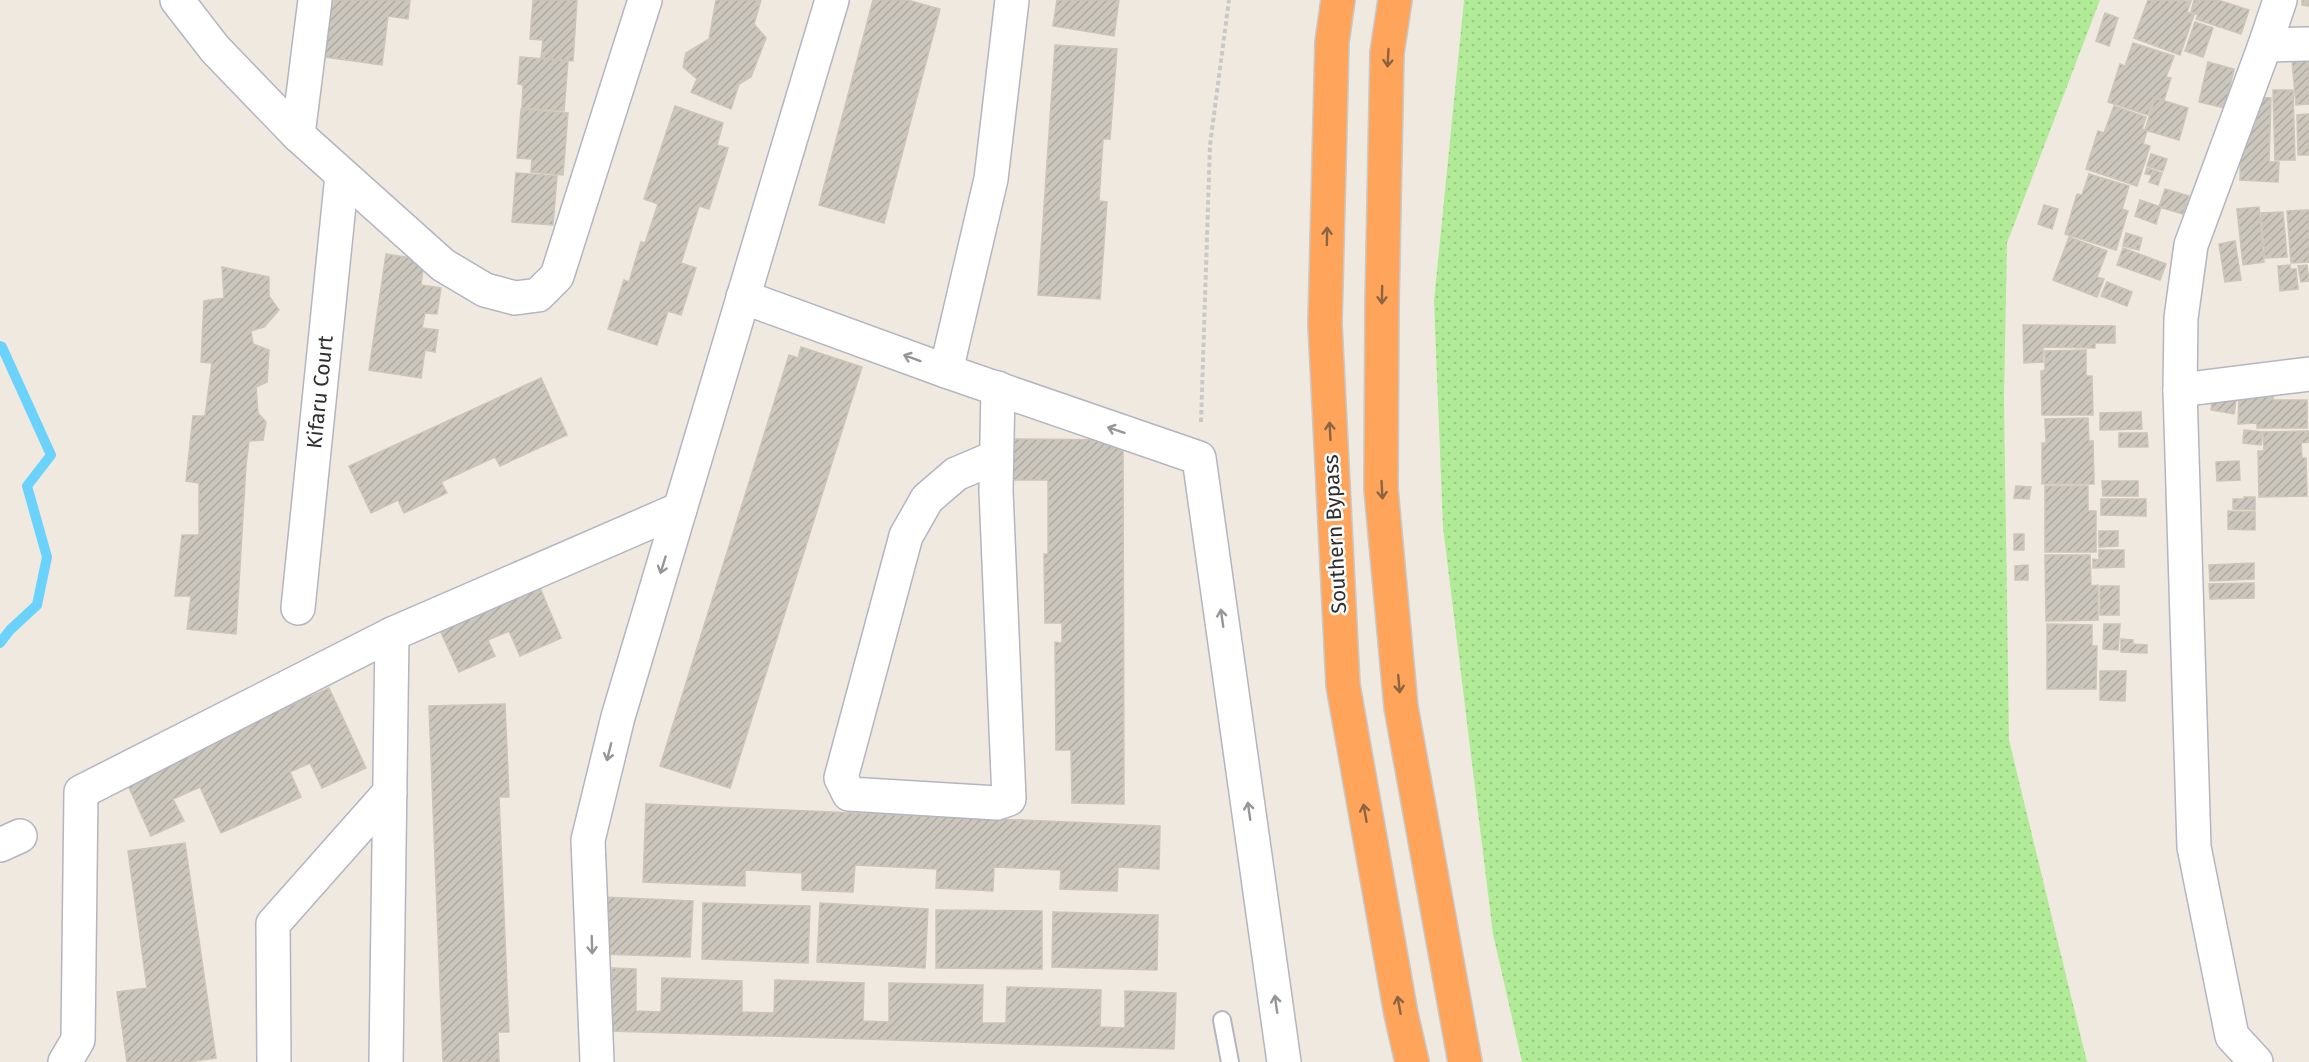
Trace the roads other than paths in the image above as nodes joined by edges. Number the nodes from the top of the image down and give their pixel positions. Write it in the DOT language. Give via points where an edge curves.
graph roads {
  1 [pos="177,0"];
  2 [pos="315,0"];
  3 [pos="645,0"];
  4 [pos="832,0"];
  5 [pos="1012,0"];
  6 [pos="1338,0"];
  7 [pos="1395,0"];
  8 [pos="2280,0"];
  9 [pos="2309,44"];
  10 [pos="2265,45"];
  11 [pos="298,135"];
  12 [pos="342,175"];
  13 [pos="743,297"];
  14 [pos="946,371"];
  15 [pos="2309,375"];
  16 [pos="998,388"];
  17 [pos="2180,390"];
  18 [pos="996,457"];
  19 [pos="680,509"];
  20 [pos="298,608"];
  21 [pos="392,634"];
  22 [pos="390,792"];
  23 [pos="1222,1020"];
  24 [pos="65,1062"];
  25 [pos="274,1062"];
  26 [pos="386,1062"];
  27 [pos="597,1062"];
  28 [pos="1230,1062"];
  29 [pos="1284,1062"];
  30 [pos="1412,1062"];
  31 [pos="1465,1062"];
  32 [pos="2256,1062"];
  1 -- 11 [label="street" via="214,49"];
  2 -- 11 [label="street"];
  3 -- 12 [label="street" via="557,276 538,295 515,298 485,290 443,265"];
  4 -- 13 [label="street"];
  5 -- 14 [label="street" via="991,179"];
  30 -- 6 [label="highway, Southern Bypass, one-way" via="1343,686 1325,324 1332,42"];
  7 -- 31 [label="highway, one-way" via="1387,53 1381,489 1401,707"];
  8 -- 10 [label="street"];
  9 -- 10 [label="street"];
  10 -- 17 [label="street" via="2192,245 2181,318"];
  11 -- 12 [label="street"];
  12 -- 20 [label="street, Kifaru Court"];
  14 -- 13 [label="street, one-way"];
  13 -- 19 [label="street"];
  14 -- 16 [label="street"];
  15 -- 17 [label="street"];
  16 -- 18 [label="street"];
  29 -- 16 [label="street, one-way" via="1199,458"];
  17 -- 32 [label="street" via="2194,846 2232,1036"];
  18 -- 18 [label="street" via="1009,799 997,803 849,794 841,778 906,536 927,499 956,474"];
  19 -- 21 [label="street"];
  19 -- 27 [label="street, one-way" via="618,717 588,840"];
  21 -- 22 [label="street"];
  21 -- 24 [label="street" via="81,792 78,1040"];
  22 -- 25 [label="street" via="273,924"];
  22 -- 26 [label="street"];
  23 -- 28 [label="lane"];
}
